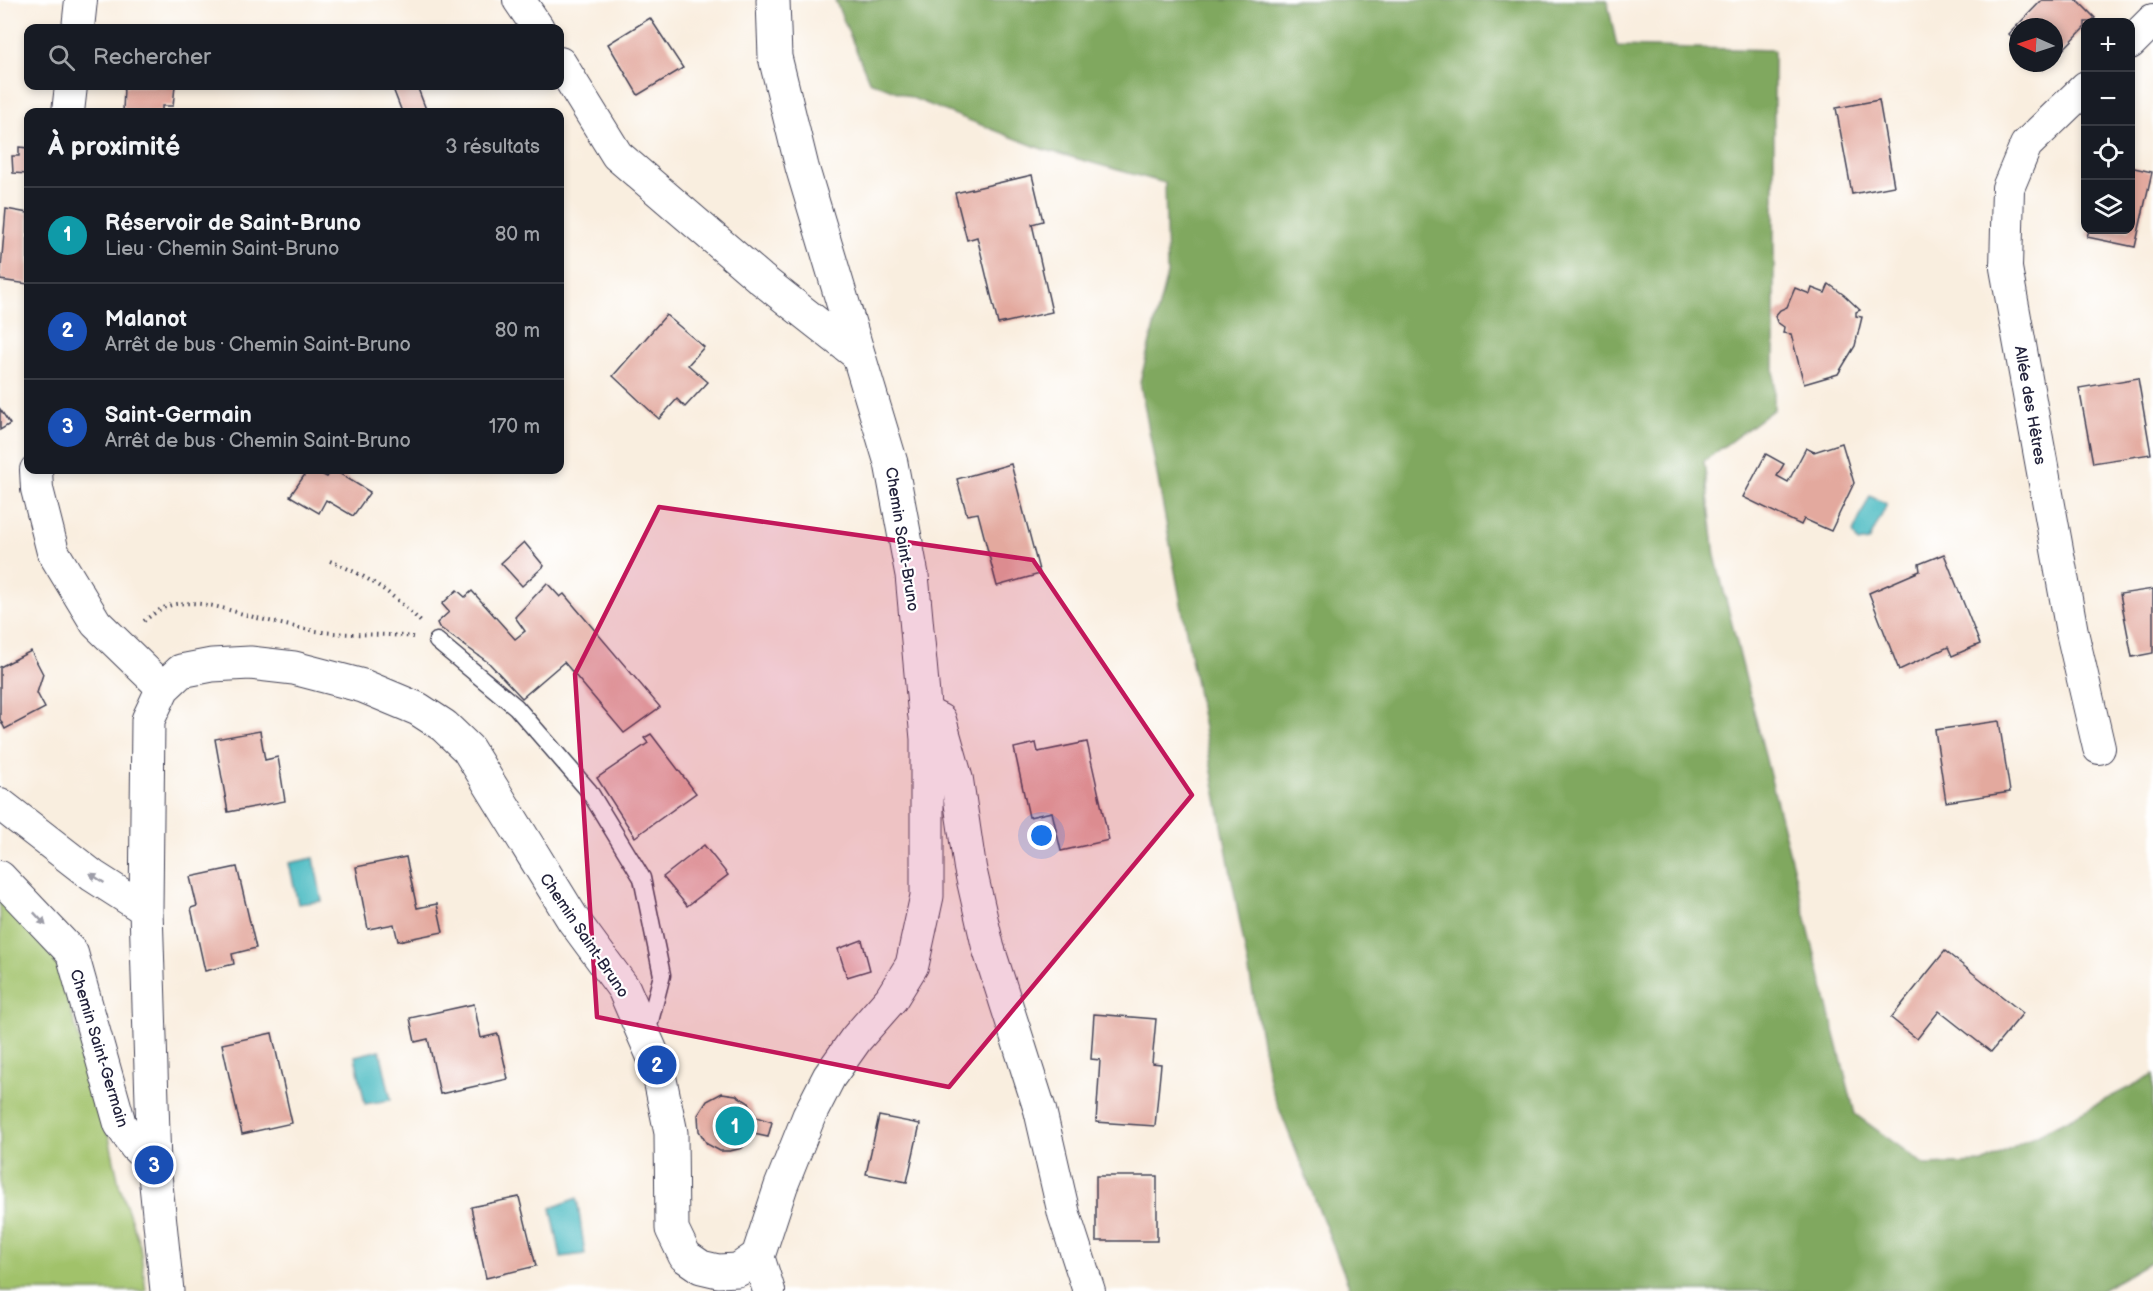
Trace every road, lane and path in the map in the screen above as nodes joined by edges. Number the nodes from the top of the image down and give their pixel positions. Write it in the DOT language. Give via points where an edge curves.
graph roads {
  1 [pos="81,0"];
  2 [pos="519,0"];
  3 [pos="773,0"];
  4 [pos="2153,20"];
  5 [pos="78,24"];
  6 [pos="534,24"];
  7 [pos="2135,38"];
  8 [pos="564,69"];
  9 [pos="71,90"];
  10 [pos="2081,91"];
  11 [pos="68,108"];
  12 [pos="859,356"];
  13 [pos="36,474"];
  14 [pos="330,561"];
  15 [pos="437,640"];
  16 [pos="127,654"];
  17 [pos="164,688"];
  18 [pos="924,712"];
  19 [pos="2099,748"];
  20 [pos="0,804"];
  21 [pos="0,877"];
  22 [pos="146,910"];
  23 [pos="645,1040"];
  24 [pos="154,1165"];
  25 [pos="758,1256"];
  26 [pos="166,1291"];
  27 [pos="769,1291"];
  28 [pos="1089,1291"];
  1 -- 5 [label="street"];
  2 -- 6 [label="street"];
  3 -- 12 [label="street, Chemin Saint-Bruno" via="775,57 805,178"];
  4 -- 7 [label="street"];
  8 -- 12 [label="street" via="617,154 760,278"];
  9 -- 11 [label="street"];
  10 -- 19 [label="street, Allée des Hêtres" via="2026,145 2008,188 2006,268 2072,632"];
  12 -- 18 [label="street, Chemin Saint-Bruno" via="894,474 912,575"];
  13 -- 16 [label="street" via="53,552 96,623"];
  14 -- 15 [label="path" via="383,588"];
  15 -- 16 [label="path" via="314,631 219,607 176,604 144,621"];
  15 -- 23 [label="lane" via="516,707 589,791 642,878 662,975"];
  16 -- 17 [label="street"];
  17 -- 22 [label="street, Chemin Saint-Bruno" via="148,720"];
  17 -- 23 [label="street, Chemin Saint-Bruno" via="182,671 212,665 250,663 294,668 363,686 418,709 444,726 468,749 574,921 624,989"];
  18 -- 25 [label="street, Chemin Saint-Bruno" via="927,896 912,965 891,999 829,1077 785,1176"];
  18 -- 28 [label="street" via="940,720 955,770 988,948 1040,1110 1064,1214"];
  22 -- 20 [label="street, one-way" via="93,876"];
  21 -- 24 [label="street, Chemin Saint-Germain, one-way" via="72,953 120,1124"];
  22 -- 24 [label="street, Chemin Saint-Bruno"];
  23 -- 25 [label="street, Chemin Saint-Bruno" via="657,1065 671,1133 672,1228 685,1256 701,1267 718,1271 738,1270"];
  24 -- 26 [label="street, Chemin Saint-Bruno"];
  25 -- 27 [label="street"];
}
